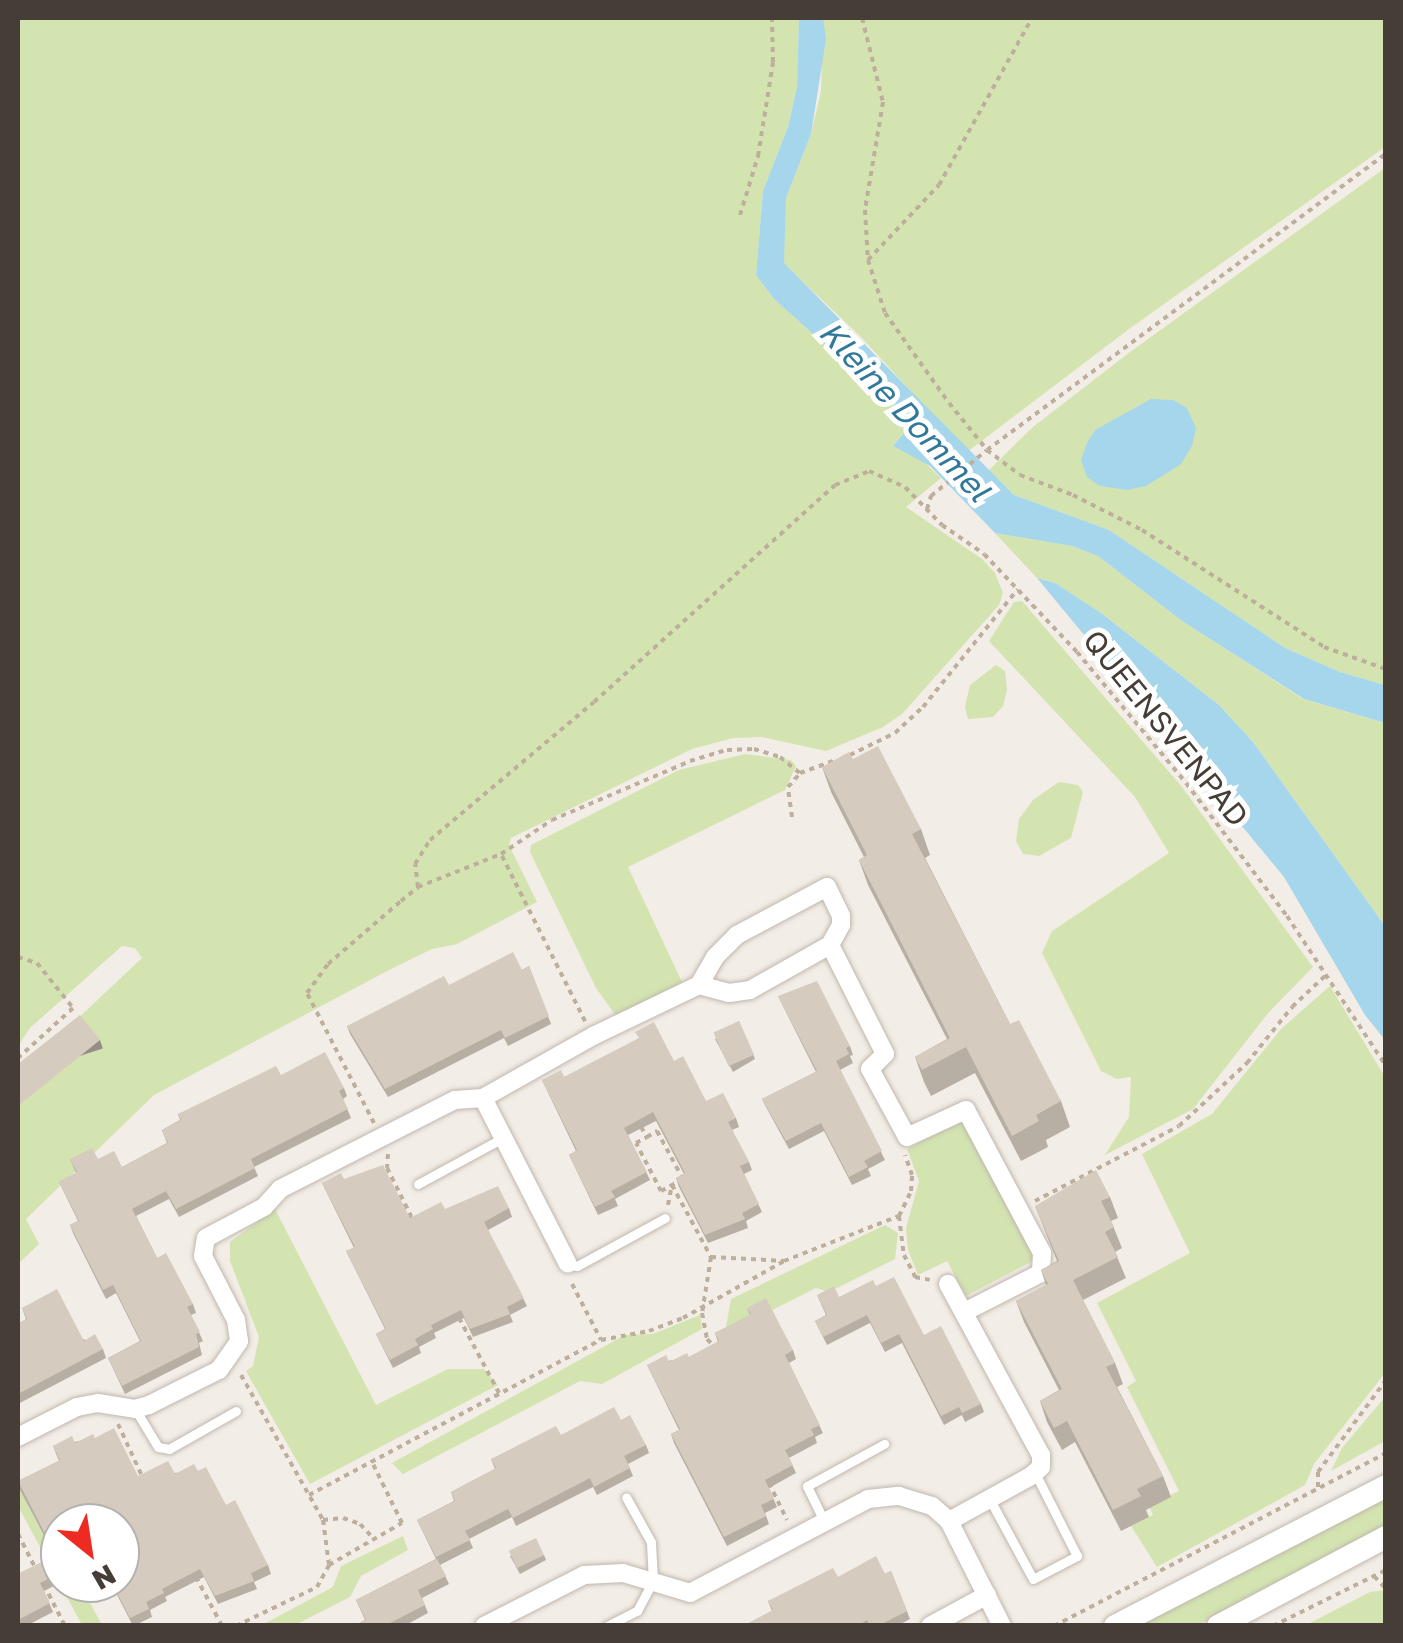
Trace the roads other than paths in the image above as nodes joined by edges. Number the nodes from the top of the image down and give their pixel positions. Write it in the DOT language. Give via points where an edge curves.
graph roads {
  1 [pos="830,945"];
  2 [pos="699,986"];
  3 [pos="483,1098"];
  4 [pos="501,1139"];
  5 [pos="418,1184"];
  6 [pos="665,1218"];
  7 [pos="568,1264"];
  8 [pos="948,1284"];
  9 [pos="964,1312"];
  10 [pos="127,1408"];
  11 [pos="236,1412"];
  12 [pos="18,1437"];
  13 [pos="884,1444"];
  14 [pos="1035,1473"];
  15 [pos="1386,1486"];
  16 [pos="626,1497"];
  17 [pos="990,1498"];
  18 [pos="949,1521"];
  19 [pos="825,1524"];
  20 [pos="1386,1537"];
  21 [pos="653,1581"];
  22 [pos="986,1595"];
  23 [pos="484,1626"];
  24 [pos="607,1626"];
  25 [pos="930,1626"];
  26 [pos="1002,1626"];
  27 [pos="1115,1626"];
  28 [pos="1218,1626"];
  1 -- 2 [label="street" via="750,990"];
  1 -- 2 [label="street" via="841,916 827,887 737,935"];
  1 -- 9 [label="street" via="885,1054 870,1069 907,1137 966,1110 1042,1253 1040,1273"];
  2 -- 3 [label="street"];
  3 -- 4 [label="street"];
  3 -- 10 [label="street" via="455,1100 280,1189 264,1207 206,1238 203,1256 236,1320 239,1341 219,1370"];
  4 -- 5 [label="lane"];
  4 -- 7 [label="street"];
  6 -- 7 [label="lane" via="577,1266"];
  8 -- 9 [label="street"];
  9 -- 14 [label="street" via="1041,1455"];
  10 -- 11 [label="lane" via="158,1446 170,1449"];
  10 -- 12 [label="street" via="77,1407"];
  13 -- 19 [label="lane" via="806,1486"];
  14 -- 17 [label="street"];
  14 -- 17 [label="lane" via="1077,1556 1033,1579"];
  15 -- 27 [label="street"];
  16 -- 21 [label="lane" via="652,1542"];
  17 -- 18 [label="street"];
  18 -- 19 [label="street" via="932,1506 899,1496 868,1499"];
  18 -- 22 [label="street"];
  19 -- 21 [label="street" via="690,1593"];
  20 -- 28 [label="street"];
  21 -- 23 [label="street" via="584,1574"];
  21 -- 24 [label="lane" via="637,1610"];
  22 -- 25 [label="street"];
  22 -- 26 [label="street"];
}
